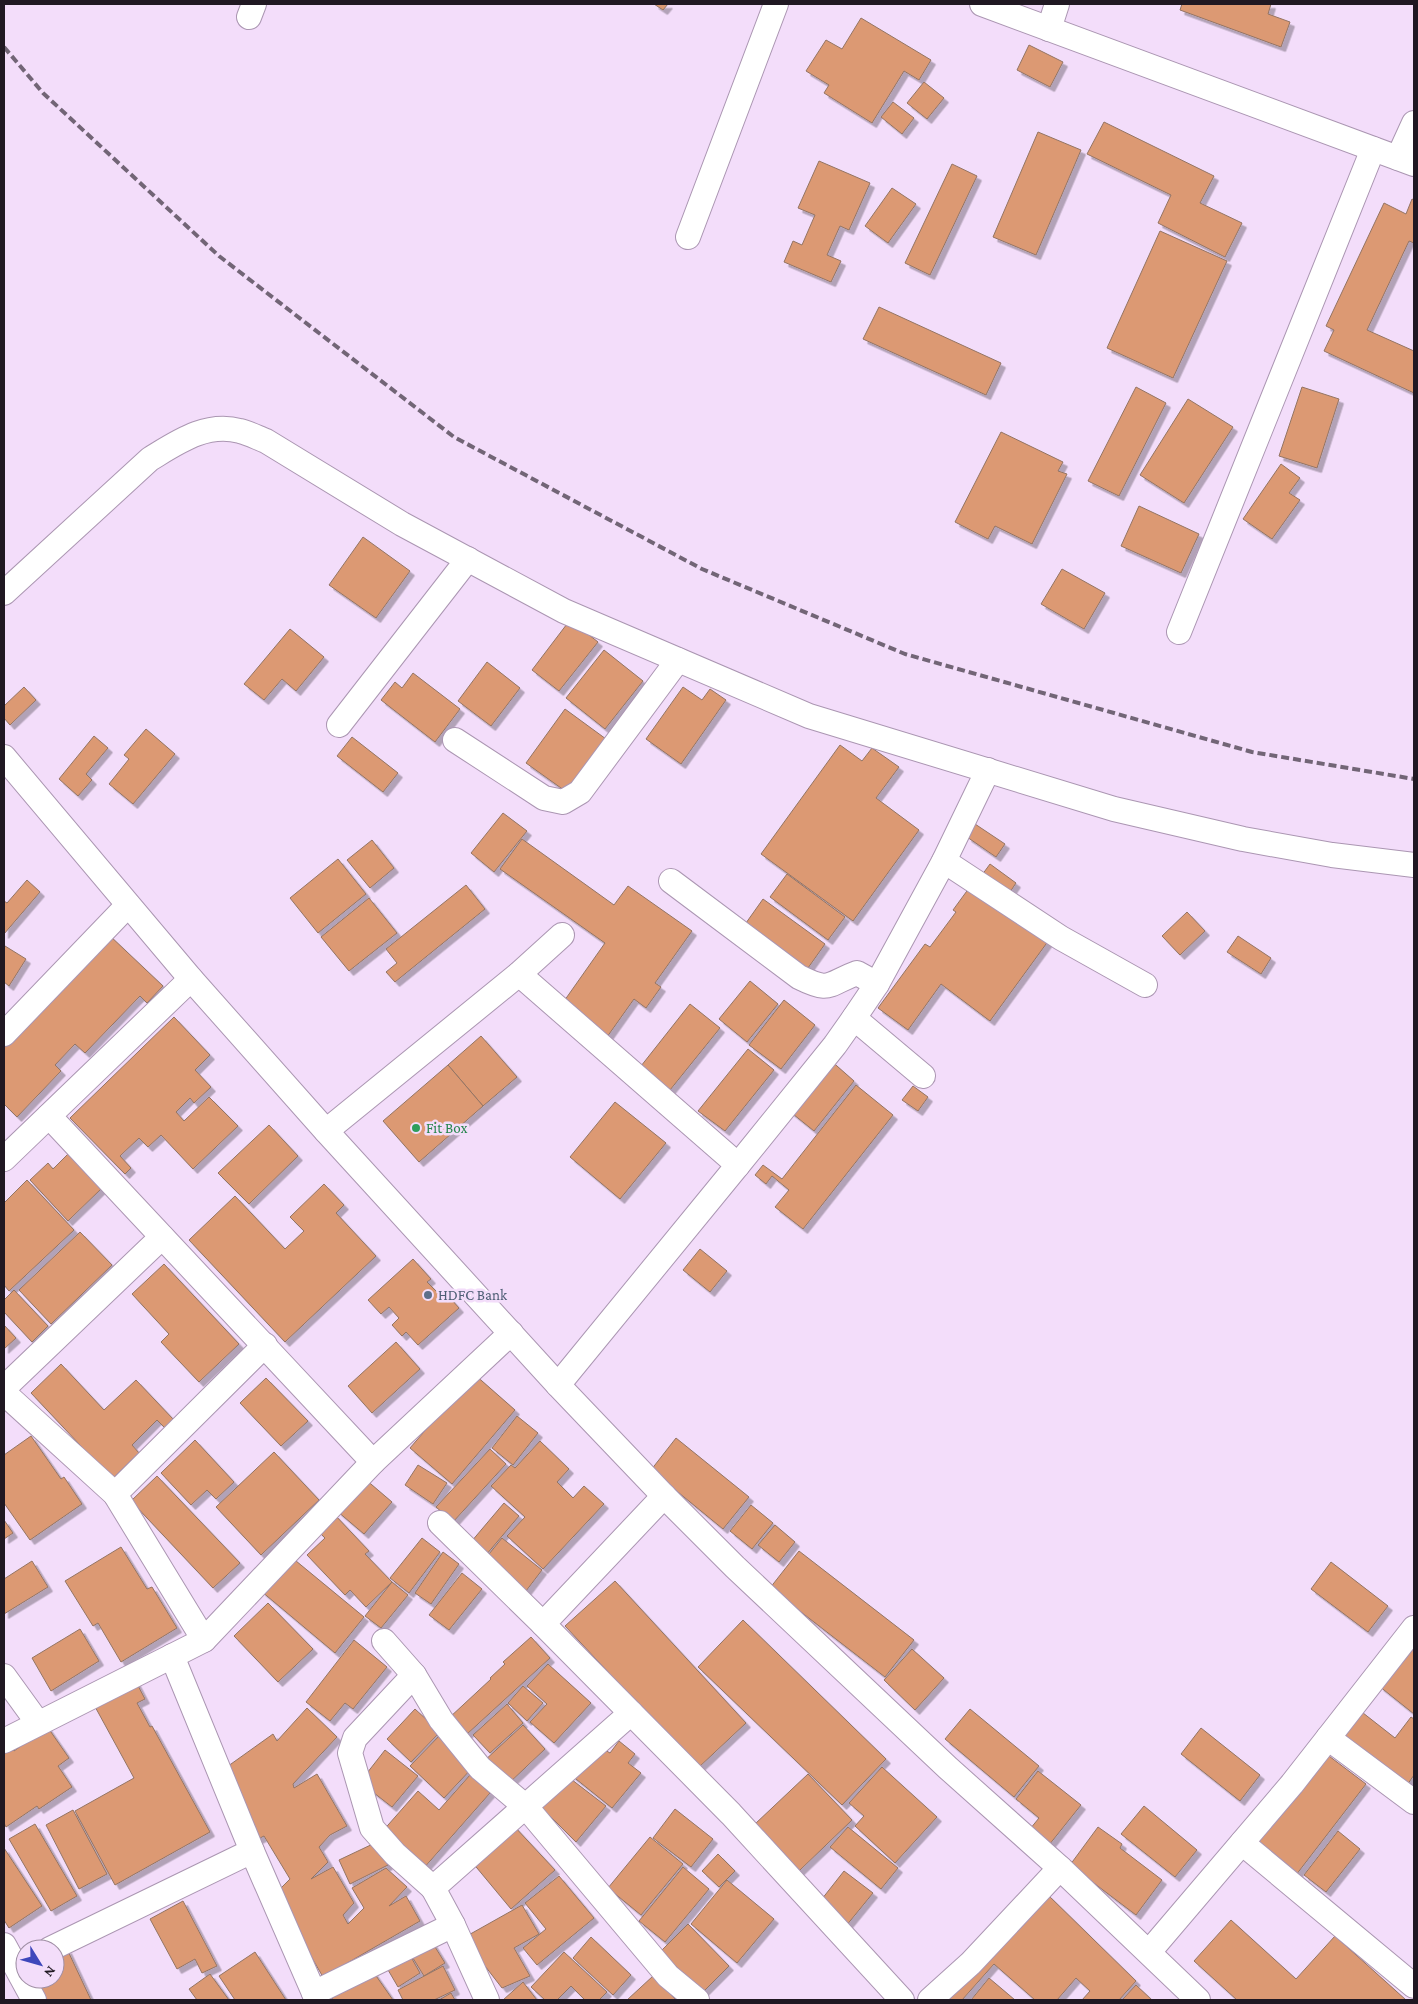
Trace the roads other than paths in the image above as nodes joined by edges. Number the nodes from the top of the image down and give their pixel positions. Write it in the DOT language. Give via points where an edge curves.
graph roads {
  1 [pos="776,4"];
  2 [pos="982,4"];
  3 [pos="1057,4"];
  4 [pos="1050,29"];
  5 [pos="1414,123"];
  6 [pos="1373,148"];
  7 [pos="1406,161"];
  8 [pos="688,236"];
  9 [pos="468,559"];
  10 [pos="4,593"];
  11 [pos="1178,632"];
  12 [pos="678,660"];
  13 [pos="339,725"];
  14 [pos="456,740"];
  15 [pos="4,757"];
  16 [pos="988,770"];
  17 [pos="944,861"];
  18 [pos="1414,865"];
  19 [pos="672,881"];
  20 [pos="128,905"];
  21 [pos="562,935"];
  22 [pos="519,974"];
  23 [pos="191,979"];
  24 [pos="877,984"];
  25 [pos="1145,985"];
  26 [pos="854,1018"];
  27 [pos="4,1034"];
  28 [pos="923,1076"];
  29 [pos="49,1116"];
  30 [pos="326,1131"];
  31 [pos="4,1159"];
  32 [pos="738,1165"];
  33 [pos="162,1237"];
  34 [pos="511,1333"];
  35 [pos="265,1345"];
  36 [pos="558,1384"];
  37 [pos="4,1388"];
  38 [pos="4,1393"];
  39 [pos="372,1462"];
  40 [pos="115,1494"];
  41 [pos="664,1496"];
  42 [pos="440,1523"];
  43 [pos="543,1624"];
  44 [pos="1414,1628"];
  45 [pos="204,1640"];
  46 [pos="384,1641"];
  47 [pos="172,1656"];
  48 [pos="414,1675"];
  49 [pos="4,1676"];
  50 [pos="631,1713"];
  51 [pos="38,1723"];
  52 [pos="1328,1738"];
  53 [pos="4,1741"];
  54 [pos="1414,1802"];
  55 [pos="526,1807"];
  56 [pos="1242,1843"];
  57 [pos="252,1851"];
  58 [pos="1060,1868"];
  59 [pos="433,1888"];
  60 [pos="453,1925"];
  61 [pos="65,1942"];
  62 [pos="4,1945"];
  63 [pos="1148,1952"];
  64 [pos="15,1958"];
  65 [pos="1414,1986"];
  66 [pos="316,1996"];
  67 [pos="487,2000"];
  68 [pos="697,2000"];
  69 [pos="902,2000"];
  70 [pos="930,2000"];
  71 [pos="1198,2000"];
  1 -- 8 [label="street"];
  2 -- 4 [label="street"];
  3 -- 4 [label="street"];
  4 -- 6 [label="street"];
  5 -- 7 [label="street"];
  6 -- 7 [label="street"];
  6 -- 11 [label="street"];
  9 -- 10 [label="street" via="402,524 266,441 242,431 222,428 176,442 150,459"];
  9 -- 12 [label="street" via="564,611"];
  9 -- 13 [label="street"];
  12 -- 14 [label="street" via="580,792 563,802 544,798"];
  12 -- 16 [label="street" via="809,716"];
  15 -- 20 [label="street"];
  16 -- 17 [label="street"];
  16 -- 18 [label="street" via="1114,809 1243,839"];
  17 -- 24 [label="street"];
  17 -- 25 [label="street" via="1061,938"];
  19 -- 24 [label="street" via="799,977 817,986 829,986 857,973"];
  20 -- 23 [label="street"];
  20 -- 27 [label="street"];
  21 -- 22 [label="street"];
  22 -- 30 [label="street"];
  22 -- 32 [label="street"];
  23 -- 29 [label="street"];
  23 -- 30 [label="street"];
  24 -- 26 [label="street"];
  26 -- 28 [label="street"];
  26 -- 32 [label="street"];
  29 -- 31 [label="street"];
  29 -- 33 [label="street"];
  30 -- 34 [label="street"];
  32 -- 36 [label="street"];
  33 -- 35 [label="street"];
  33 -- 37 [label="street"];
  34 -- 36 [label="street"];
  34 -- 39 [label="street"];
  35 -- 39 [label="street"];
  35 -- 40 [label="street"];
  36 -- 41 [label="street"];
  38 -- 40 [label="street"];
  39 -- 45 [label="street"];
  40 -- 45 [label="street"];
  41 -- 43 [label="street"];
  41 -- 58 [label="street" via="948,1768"];
  42 -- 43 [label="street"];
  43 -- 50 [label="street"];
  44 -- 52 [label="street"];
  45 -- 47 [label="street"];
  46 -- 48 [label="street"];
  47 -- 51 [label="street"];
  47 -- 57 [label="street"];
  48 -- 55 [label="street" via="441,1720 480,1768"];
  48 -- 59 [label="street" via="355,1738 350,1753 372,1828"];
  49 -- 51 [label="street"];
  50 -- 55 [label="street"];
  50 -- 69 [label="street" via="731,1814"];
  51 -- 53 [label="street"];
  52 -- 54 [label="street"];
  52 -- 56 [label="street"];
  55 -- 59 [label="street"];
  55 -- 68 [label="street" via="668,1976"];
  56 -- 63 [label="street"];
  56 -- 65 [label="street"];
  57 -- 61 [label="street"];
  57 -- 66 [label="street"];
  58 -- 63 [label="street"];
  58 -- 70 [label="street" via="971,1964"];
  59 -- 60 [label="street"];
  60 -- 66 [label="street"];
  60 -- 67 [label="street"];
  62 -- 64 [label="street"];
  63 -- 71 [label="street"];
}
